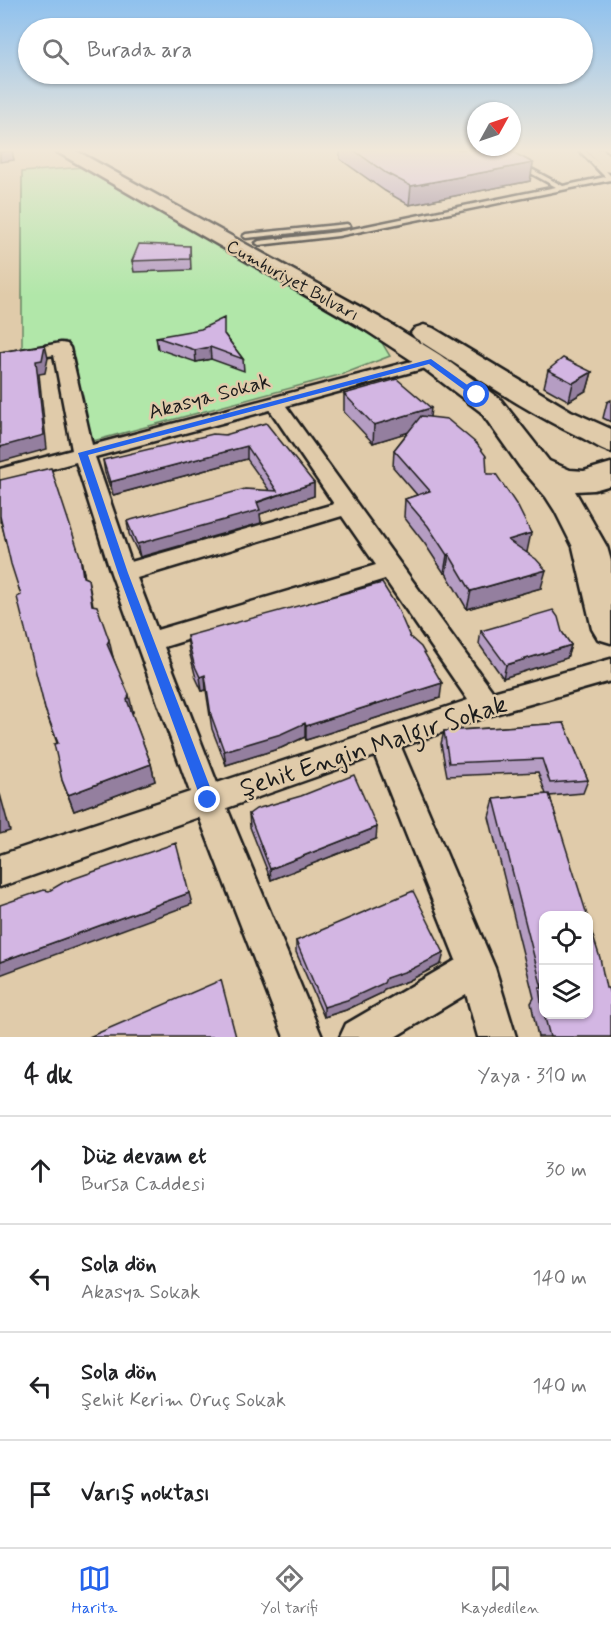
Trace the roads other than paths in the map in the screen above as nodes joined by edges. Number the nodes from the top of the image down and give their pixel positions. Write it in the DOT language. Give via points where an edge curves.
graph roads {
  1 [pos="147,197"];
  2 [pos="175,197"];
  3 [pos="516,197"];
  4 [pos="381,225"];
  5 [pos="252,239"];
  6 [pos="434,351"];
  7 [pos="0,359"];
  8 [pos="275,404"];
  9 [pos="601,437"];
  10 [pos="83,453"];
  11 [pos="533,460"];
  12 [pos="611,473"];
  13 [pos="0,476"];
  14 [pos="348,507"];
  15 [pos="391,569"];
  16 [pos="123,573"];
  17 [pos="611,629"];
  18 [pos="149,642"];
  19 [pos="611,670"];
  20 [pos="487,705"];
  21 [pos="384,741"];
  22 [pos="208,800"];
  23 [pos="0,871"];
  24 [pos="477,968"];
  25 [pos="303,1037"];
  26 [pos="359,1037"];
  27 [pos="497,1037"];
  1 -- 6 [label="main road, Cumhuriyet Bulvarı" via="373,324"];
  2 -- 5 [label="main road, Cumhuriyet Bulvarı"];
  3 -- 4 [label="lane"];
  4 -- 5 [label="lane" via="328,227"];
  4 -- 5 [label="lane" via="338,234"];
  5 -- 6 [label="main road, Cumhuriyet Bulvarı"];
  6 -- 8 [label="street, Akasya Sokak"];
  6 -- 9 [label="main road"];
  6 -- 11 [label="main road" via="491,406"];
  7 -- 10 [label="street" via="61,348"];
  8 -- 10 [label="street, Akasya Sokak"];
  8 -- 14 [label="street"];
  9 -- 11 [label="main road" via="575,426 548,427 530,436 526,444"];
  10 -- 13 [label="street, Akasya Sokak"];
  10 -- 16 [label="street"];
  11 -- 12 [label="main road" via="564,479 593,480"];
  11 -- 17 [label="main road" via="559,490 590,547"];
  14 -- 15 [label="street"];
  14 -- 16 [label="street"];
  15 -- 18 [label="street"];
  15 -- 20 [label="street"];
  16 -- 18 [label="street"];
  18 -- 22 [label="street"];
  19 -- 20 [label="street, Şehit Engin Malgır Sokak"];
  20 -- 21 [label="street, Şehit Engin Malgır Sokak"];
  21 -- 22 [label="street, Şehit Engin Malgır Sokak"];
  21 -- 24 [label="street"];
  22 -- 23 [label="street, Şehit Engin Malgır Sokak"];
  22 -- 25 [label="street"];
  24 -- 26 [label="street"];
  24 -- 27 [label="street"];
}
